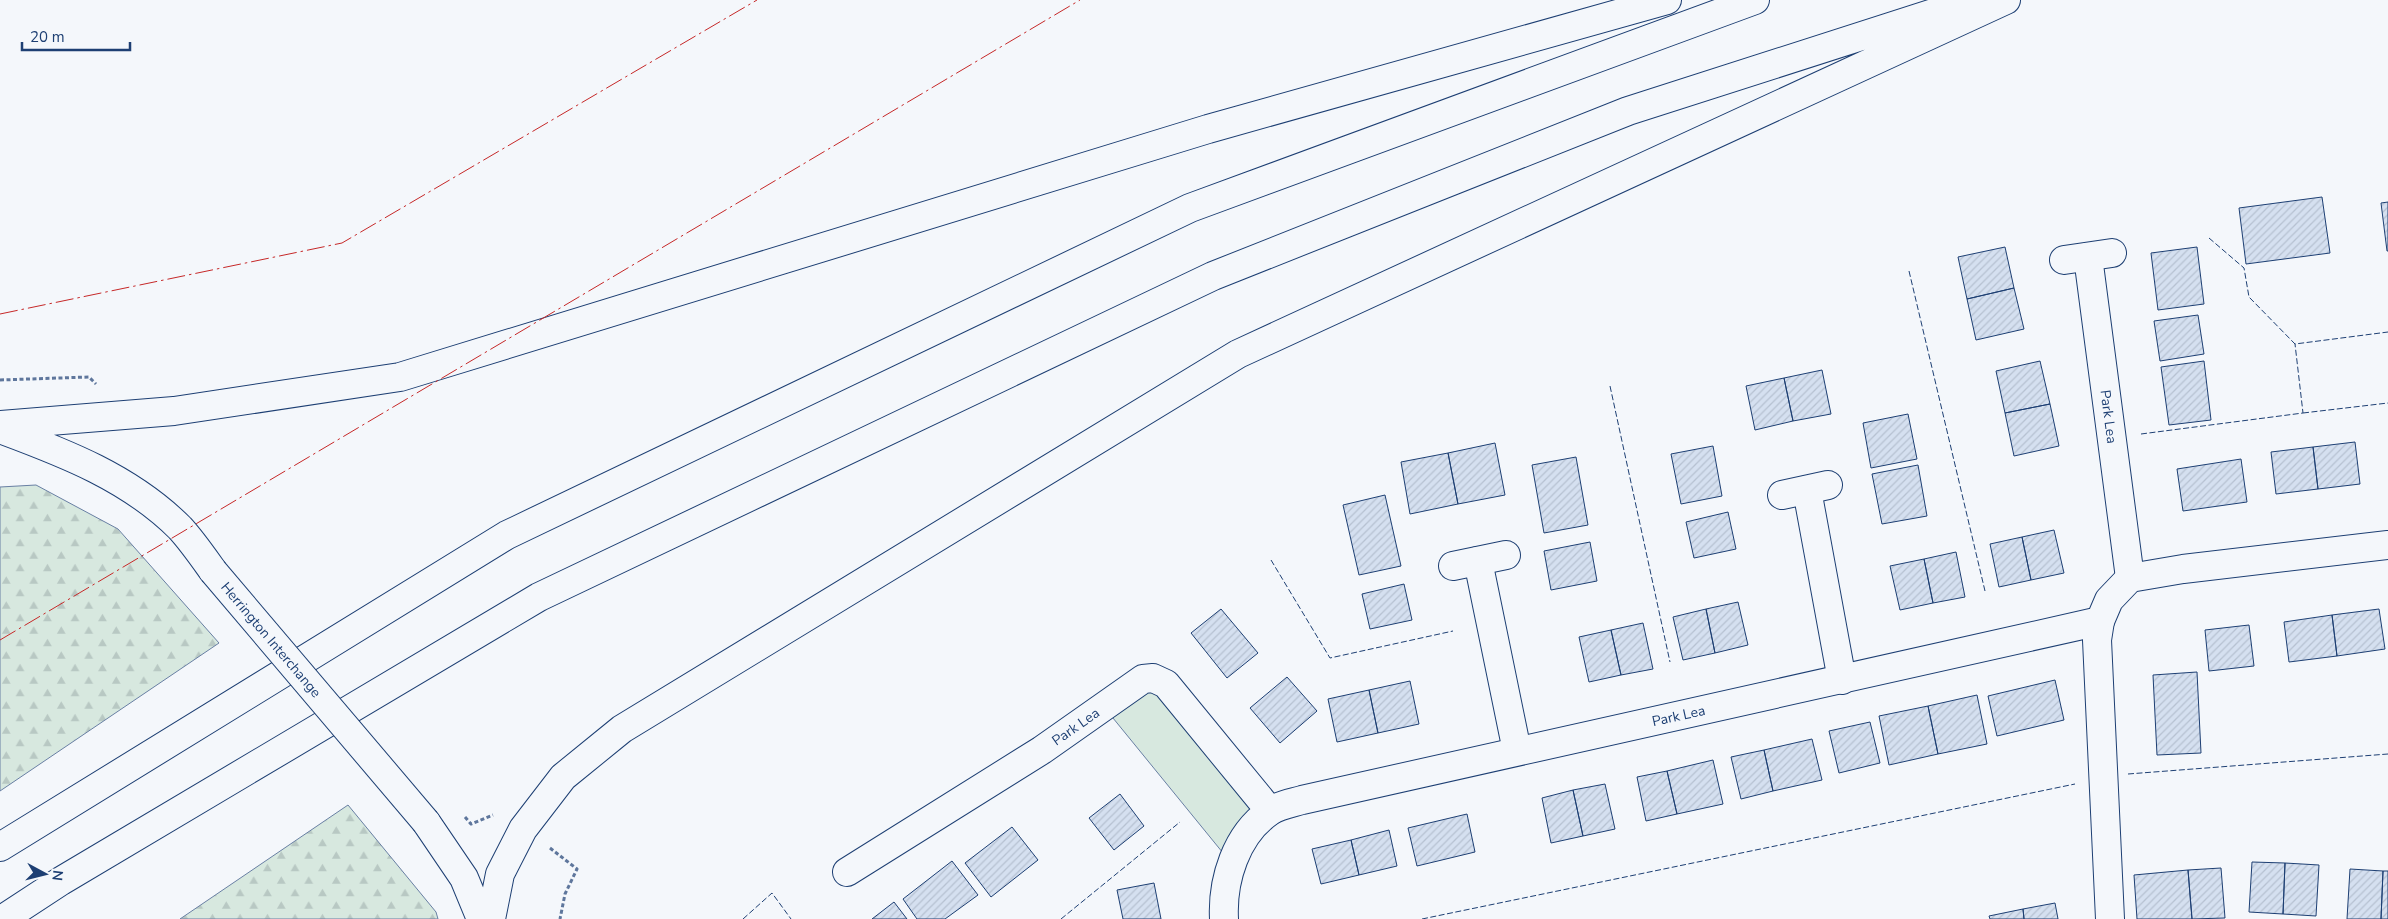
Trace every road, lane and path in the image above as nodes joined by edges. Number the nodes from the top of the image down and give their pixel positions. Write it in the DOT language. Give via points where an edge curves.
graph roads {
  1 [pos="1667,0"];
  2 [pos="1755,0"];
  3 [pos="1974,0"];
  4 [pos="2006,0"];
  5 [pos="2088,257"];
  6 [pos="0,380"];
  7 [pos="103,390"];
  8 [pos="0,427"];
  9 [pos="1806,490"];
  10 [pos="2388,546"];
  11 [pos="1506,555"];
  12 [pos="2130,578"];
  13 [pos="2100,621"];
  14 [pos="1842,680"];
  15 [pos="1517,751"];
  16 [pos="1270,811"];
  17 [pos="0,847"];
  18 [pos="847,872"];
  19 [pos="3,919"];
  20 [pos="481,919"];
  21 [pos="491,919"];
  22 [pos="1224,919"];
  23 [pos="2110,919"];
  1 -- 8 [label="main road" via="1208,129 400,377 174,411"];
  2 -- 17 [label="main road" via="1190,208 516,531"];
  3 -- 19 [label="main road" via="1628,112 1213,276 539,597 61,881"];
  4 -- 21 [label="main road" via="1230,359 622,729 563,777 524,829 500,874"];
  5 -- 12 [label="main road, Park Lea"];
  6 -- 7 [label="path" via="89,377"];
  8 -- 20 [label="main road, Herrington Interchange, bridge" via="106,473 154,505 181,529 426,822 464,878"];
  9 -- 14 [label="main road"];
  10 -- 12 [label="main road"];
  11 -- 15 [label="main road" via="1465,563"];
  12 -- 13 [label="main road" via="2109,600"];
  13 -- 14 [label="main road, Park Lea"];
  13 -- 23 [label="main road" via="2097,640"];
  14 -- 15 [label="main road, Park Lea"];
  15 -- 16 [label="main road, Park Lea" via="1302,800"];
  16 -- 18 [label="main road, Park Lea" via="1166,684 1153,678 1143,679 1042,750"];
  16 -- 22 [label="main road, Park Lea" via="1247,833 1232,864 1223,899"];
}
